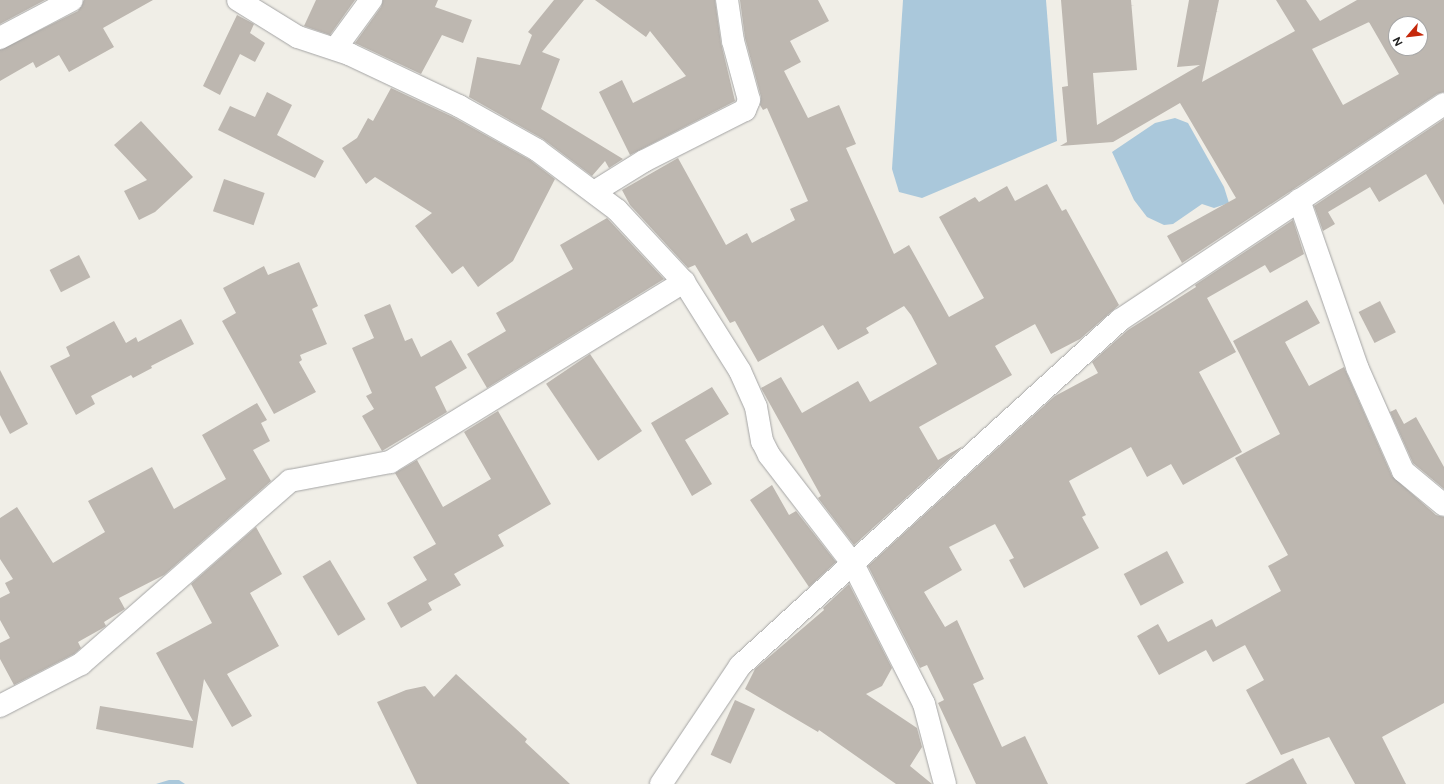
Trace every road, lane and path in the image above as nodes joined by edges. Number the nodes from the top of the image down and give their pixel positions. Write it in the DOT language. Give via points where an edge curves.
graph roads {
  1 [pos="72,0"];
  2 [pos="238,0"];
  3 [pos="371,0"];
  4 [pos="727,0"];
  5 [pos="0,38"];
  6 [pos="335,49"];
  7 [pos="1444,104"];
  8 [pos="594,192"];
  9 [pos="1299,200"];
  10 [pos="684,282"];
  11 [pos="1444,505"];
  12 [pos="853,564"];
  13 [pos="0,706"];
  14 [pos="661,784"];
  15 [pos="945,784"];
  1 -- 5 [label="street"];
  2 -- 6 [label="street" via="298,37"];
  3 -- 6 [label="street"];
  4 -- 8 [label="street" via="733,41 749,100 745,110 644,161"];
  6 -- 8 [label="street" via="479,117 537,150"];
  7 -- 9 [label="street"];
  8 -- 10 [label="street" via="617,210"];
  9 -- 11 [label="street" via="1357,367 1403,471"];
  9 -- 12 [label="street" via="1120,320"];
  10 -- 12 [label="street" via="740,371 756,407 762,441 769,455"];
  10 -- 13 [label="street" via="390,462 290,481 81,664"];
  12 -- 14 [label="street" via="740,666"];
  12 -- 15 [label="street" via="924,704"];
}
